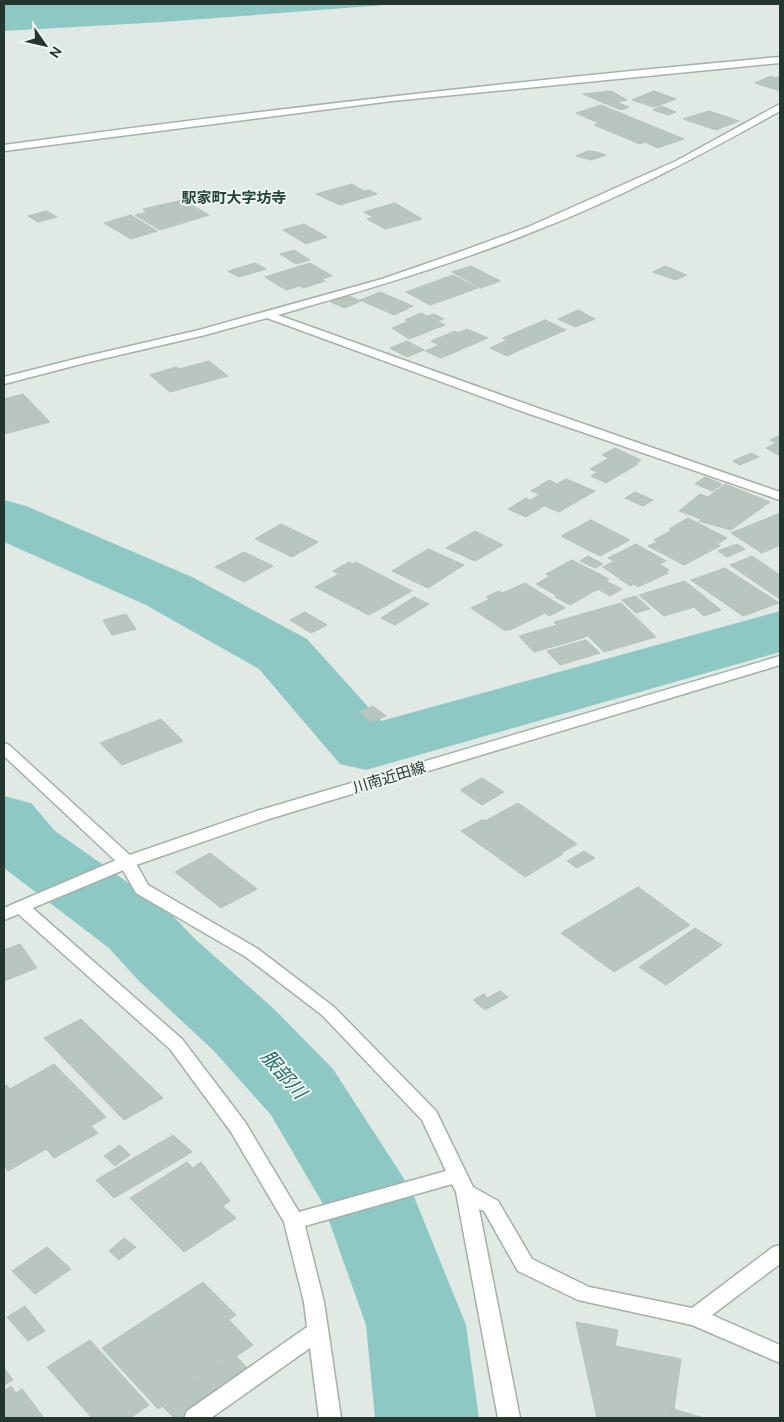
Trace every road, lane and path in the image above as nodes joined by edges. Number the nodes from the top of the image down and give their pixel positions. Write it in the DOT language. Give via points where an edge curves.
graph roads {
  1 [pos="780,60"];
  2 [pos="780,107"];
  3 [pos="4,148"];
  4 [pos="266,314"];
  5 [pos="4,382"];
  6 [pos="780,496"];
  7 [pos="780,660"];
  8 [pos="4,748"];
  9 [pos="127,862"];
  10 [pos="28,905"];
  11 [pos="4,914"];
  12 [pos="461,1184"];
  13 [pos="294,1221"];
  14 [pos="780,1253"];
  15 [pos="695,1317"];
  16 [pos="317,1331"];
  17 [pos="780,1354"];
  18 [pos="195,1418"];
  19 [pos="330,1418"];
  20 [pos="509,1418"];
  1 -- 3 [label="street" via="616,74 250,115"];
  2 -- 4 [label="street" via="680,163 532,229 386,281"];
  4 -- 5 [label="street"];
  4 -- 6 [label="street"];
  7 -- 9 [label="street, 川南近田線" via="263,815"];
  8 -- 9 [label="street"];
  9 -- 10 [label="street, 川南近田線"];
  9 -- 12 [label="street" via="142,889 252,953 328,1011 429,1116"];
  10 -- 11 [label="street, 川南近田線"];
  10 -- 13 [label="street" via="176,1044 238,1127"];
  12 -- 13 [label="street" via="429,1183"];
  12 -- 15 [label="street" via="491,1206 525,1265 585,1294"];
  12 -- 20 [label="street"];
  13 -- 16 [label="street" via="314,1302"];
  14 -- 15 [label="street"];
  15 -- 17 [label="street"];
  16 -- 18 [label="street"];
  16 -- 19 [label="street"];
}
